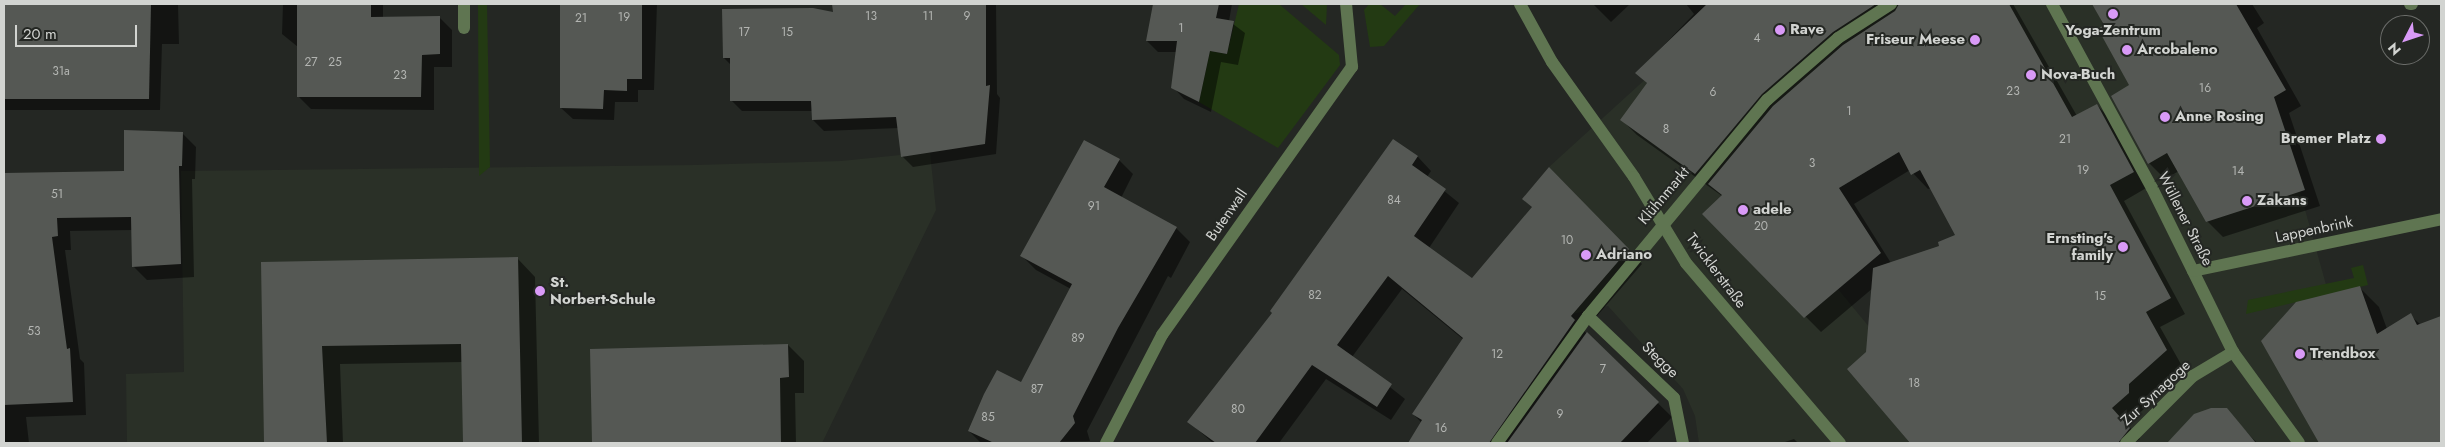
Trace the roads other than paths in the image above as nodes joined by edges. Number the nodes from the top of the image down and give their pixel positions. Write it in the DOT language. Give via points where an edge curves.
graph roads {
  1 [pos="464,4"];
  2 [pos="1346,4"];
  3 [pos="1520,4"];
  4 [pos="1891,4"];
  5 [pos="2052,4"];
  6 [pos="464,28"];
  7 [pos="2441,219"];
  8 [pos="1662,224"];
  9 [pos="2193,271"];
  10 [pos="1588,316"];
  11 [pos="2234,352"];
  12 [pos="1106,443"];
  13 [pos="1497,443"];
  14 [pos="1683,443"];
  15 [pos="1840,443"];
  16 [pos="2126,443"];
  17 [pos="2299,443"];
  1 -- 6 [label="street"];
  2 -- 12 [label="street, Butenwall" via="1352,66 1162,336"];
  3 -- 8 [label="street, Twicklerstraße" via="1552,62"];
  4 -- 8 [label="street, Klühnmarkt" via="1838,38 1767,100"];
  5 -- 9 [label="street, Wüllener Straße"];
  7 -- 9 [label="street, Lappenbrink"];
  8 -- 10 [label="street, Klühnmarkt"];
  8 -- 15 [label="street, Twicklerstraße" via="1686,264 1719,306"];
  9 -- 11 [label="street, Wüllener Straße"];
  10 -- 13 [label="street, Klühnmarkt"];
  10 -- 14 [label="street, Stegge" via="1674,398"];
  11 -- 16 [label="street, Zur Synagoge" via="2194,376"];
  11 -- 17 [label="street, Wüllener Straße"];
}
